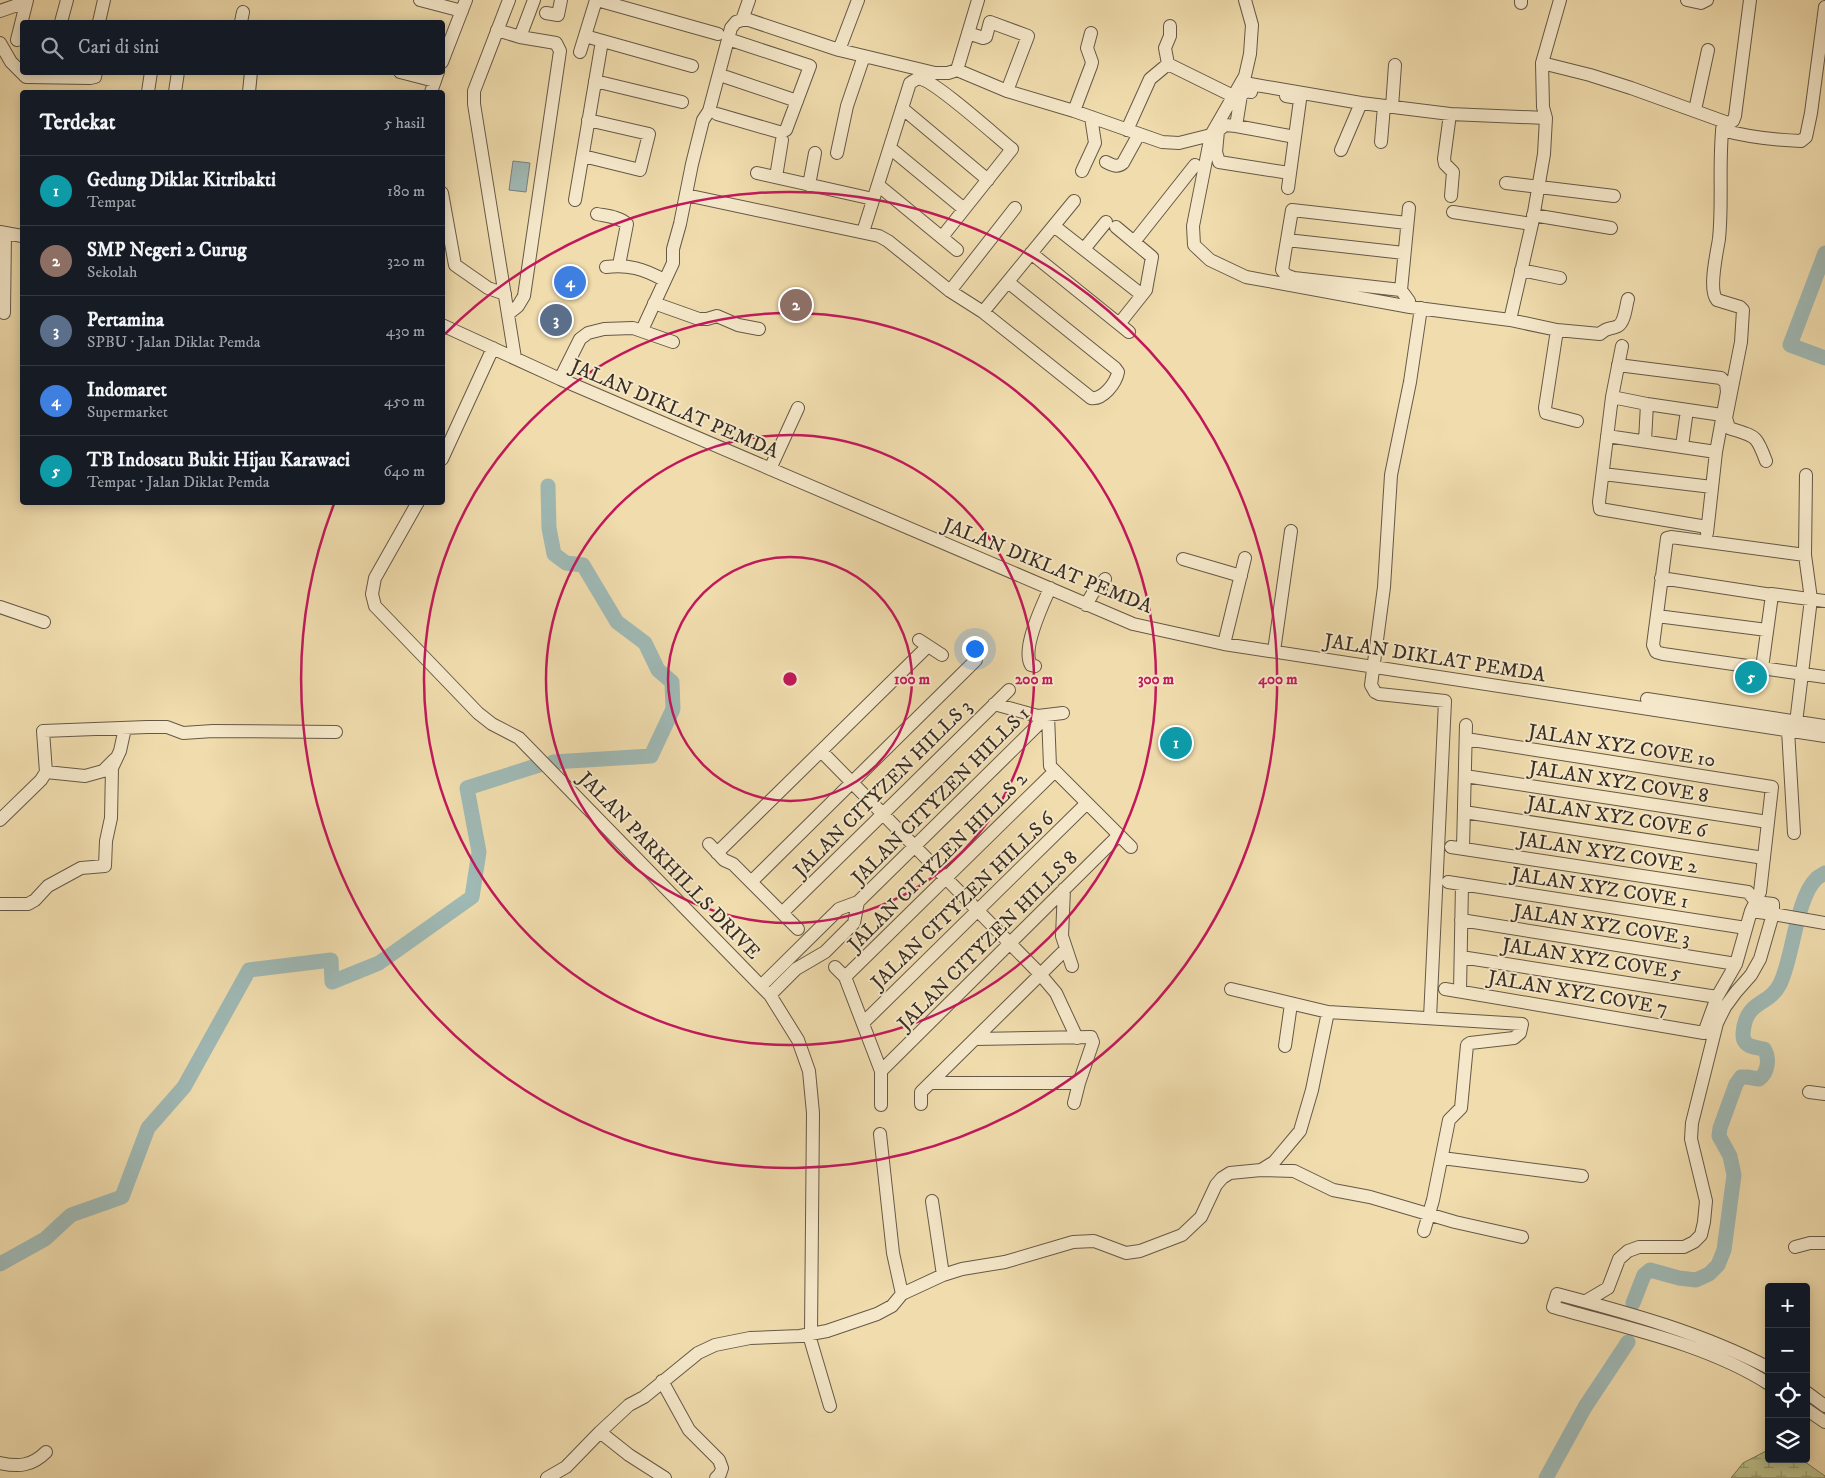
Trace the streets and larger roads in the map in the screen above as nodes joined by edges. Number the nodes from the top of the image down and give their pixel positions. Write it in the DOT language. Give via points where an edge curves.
graph roads {
  1 [pos="67,0"];
  2 [pos="104,0"];
  3 [pos="420,0"];
  4 [pos="509,0"];
  5 [pos="534,0"];
  6 [pos="561,0"];
  7 [pos="596,0"];
  8 [pos="858,0"];
  9 [pos="978,0"];
  10 [pos="1246,0"];
  11 [pos="1687,0"];
  12 [pos="1707,0"];
  13 [pos="1750,0"];
  14 [pos="27,1"];
  15 [pos="745,1"];
  16 [pos="1554,2"];
  17 [pos="464,6"];
  18 [pos="1825,7"];
  19 [pos="0,11"];
  20 [pos="558,16"];
  21 [pos="24,20"];
  22 [pos="62,20"];
  23 [pos="99,20"];
  24 [pos="742,20"];
  25 [pos="1170,26"];
  26 [pos="499,31"];
  27 [pos="968,33"];
  28 [pos="1092,33"];
  29 [pos="585,36"];
  30 [pos="723,36"];
  31 [pos="518,37"];
  32 [pos="20,40"];
  33 [pos="602,41"];
  34 [pos="0,42"];
  35 [pos="446,45"];
  36 [pos="839,50"];
  37 [pos="1708,50"];
  38 [pos="560,51"];
  39 [pos="580,52"];
  40 [pos="599,55"];
  41 [pos="864,56"];
  42 [pos="1542,63"];
  43 [pos="1168,64"];
  44 [pos="1395,65"];
  45 [pos="692,66"];
  46 [pos="957,70"];
  47 [pos="20,71"];
  48 [pos="24,75"];
  49 [pos="95,75"];
  50 [pos="151,75"];
  51 [pos="178,75"];
  52 [pos="251,75"];
  53 [pos="410,75"];
  54 [pos="726,77"];
  55 [pos="595,81"];
  56 [pos="435,82"];
  57 [pos="1239,89"];
  58 [pos="148,90"];
  59 [pos="175,90"];
  60 [pos="250,90"];
  61 [pos="1007,91"];
  62 [pos="796,101"];
  63 [pos="682,102"];
  64 [pos="1361,103"];
  65 [pos="1388,106"];
  66 [pos="902,108"];
  67 [pos="1695,110"];
  68 [pos="1074,111"];
  69 [pos="717,114"];
  70 [pos="1450,114"];
  71 [pos="1091,117"];
  72 [pos="1546,118"];
  73 [pos="588,120"];
  74 [pos="1236,126"];
  75 [pos="1722,126"];
  76 [pos="1127,130"];
  77 [pos="1140,134"];
  78 [pos="1211,135"];
  79 [pos="1295,137"];
  80 [pos="782,140"];
  81 [pos="1381,142"];
  82 [pos="890,148"];
  83 [pos="1340,150"];
  84 [pos="815,153"];
  85 [pos="837,153"];
  86 [pos="582,156"];
  87 [pos="1106,162"];
  88 [pos="1195,165"];
  89 [pos="1082,171"];
  90 [pos="757,173"];
  91 [pos="1289,173"];
  92 [pos="776,177"];
  93 [pos="988,180"];
  94 [pos="1506,182"];
  95 [pos="809,185"];
  96 [pos="878,185"];
  97 [pos="1539,186"];
  98 [pos="1288,188"];
  99 [pos="686,195"];
  100 [pos="1451,196"];
  101 [pos="1614,196"];
  102 [pos="873,199"];
  103 [pos="575,200"];
  104 [pos="1074,201"];
  105 [pos="1015,208"];
  106 [pos="1409,208"];
  107 [pos="964,209"];
  108 [pos="1453,212"];
  109 [pos="597,214"];
  110 [pos="445,218"];
  111 [pos="1532,220"];
  112 [pos="1407,223"];
  113 [pos="1054,226"];
  114 [pos="1611,228"];
  115 [pos="2,232"];
  116 [pos="863,232"];
  117 [pos="20,236"];
  118 [pos="942,238"];
  119 [pos="447,239"];
  120 [pos="1287,240"];
  121 [pos="1134,242"];
  122 [pos="1084,249"];
  123 [pos="957,250"];
  124 [pos="1031,253"];
  125 [pos="1404,253"];
  126 [pos="445,257"];
  127 [pos="455,265"];
  128 [pos="619,265"];
  129 [pos="606,267"];
  130 [pos="1521,270"];
  131 [pos="1560,278"];
  132 [pos="664,280"];
  133 [pos="1008,282"];
  134 [pos="1402,290"];
  135 [pos="950,291"];
  136 [pos="505,294"];
  137 [pos="1142,295"];
  138 [pos="1628,298"];
  139 [pos="654,303"];
  140 [pos="1416,308"];
  141 [pos="983,312"];
  142 [pos="4,313"];
  143 [pos="508,314"];
  144 [pos="1510,320"];
  145 [pos="445,325"];
  146 [pos="758,329"];
  147 [pos="642,330"];
  148 [pos="1557,330"];
  149 [pos="673,342"];
  150 [pos="1622,346"];
  151 [pos="493,348"];
  152 [pos="515,358"];
  153 [pos="1618,365"];
  154 [pos="560,379"];
  155 [pos="1612,397"];
  156 [pos="1647,404"];
  157 [pos="798,408"];
  158 [pos="1687,410"];
  159 [pos="1722,415"];
  160 [pos="1576,421"];
  161 [pos="1607,436"];
  162 [pos="1645,441"];
  163 [pos="1682,446"];
  164 [pos="445,452"];
  165 [pos="1716,452"];
  166 [pos="1766,461"];
  167 [pos="770,469"];
  168 [pos="1603,474"];
  169 [pos="1806,475"];
  170 [pos="1712,488"];
  171 [pos="416,505"];
  172 [pos="1670,521"];
  173 [pos="1707,527"];
  174 [pos="1291,532"];
  175 [pos="1667,538"];
  176 [pos="1706,540"];
  177 [pos="1805,555"];
  178 [pos="1246,558"];
  179 [pos="1183,559"];
  180 [pos="1241,576"];
  181 [pos="1661,578"];
  182 [pos="1105,579"];
  183 [pos="1050,588"];
  184 [pos="1771,594"];
  185 [pos="1811,599"];
  186 [pos="1825,601"];
  187 [pos="1086,605"];
  188 [pos="0,607"];
  189 [pos="1657,616"];
  190 [pos="44,622"];
  191 [pos="1767,630"];
  192 [pos="1224,644"];
  193 [pos="1274,652"];
  194 [pos="942,655"];
  195 [pos="976,660"];
  196 [pos="1035,666"];
  197 [pos="1373,667"];
  198 [pos="1762,668"];
  199 [pos="1802,674"];
  200 [pos="1825,677"];
  201 [pos="1446,678"];
  202 [pos="1008,690"];
  203 [pos="1647,699"];
  204 [pos="1445,701"];
  205 [pos="994,704"];
  206 [pos="1694,711"];
  207 [pos="1063,713"];
  208 [pos="1048,715"];
  209 [pos="1466,725"];
  210 [pos="1825,726"];
  211 [pos="1793,727"];
  212 [pos="125,728"];
  213 [pos="336,732"];
  214 [pos="1825,736"];
  215 [pos="1466,740"];
  216 [pos="821,750"];
  217 [pos="117,758"];
  218 [pos="1055,771"];
  219 [pos="46,772"];
  220 [pos="1465,776"];
  221 [pos="852,782"];
  222 [pos="1087,803"];
  223 [pos="1464,812"];
  224 [pos="883,814"];
  225 [pos="0,820"];
  226 [pos="1768,822"];
  227 [pos="1794,833"];
  228 [pos="1119,835"];
  229 [pos="915,846"];
  230 [pos="1131,846"];
  231 [pos="1764,858"];
  232 [pos="946,878"];
  233 [pos="751,882"];
  234 [pos="1448,882"];
  235 [pos="1462,884"];
  236 [pos="1064,889"];
  237 [pos="858,902"];
  238 [pos="0,904"];
  239 [pos="1754,906"];
  240 [pos="978,910"];
  241 [pos="782,913"];
  242 [pos="1773,914"];
  243 [pos="1461,920"];
  244 [pos="1825,923"];
  245 [pos="1746,928"];
  246 [pos="798,929"];
  247 [pos="1010,943"];
  248 [pos="1066,949"];
  249 [pos="1461,956"];
  250 [pos="1736,964"];
  251 [pos="1072,966"];
  252 [pos="835,967"];
  253 [pos="1040,974"];
  254 [pos="845,977"];
  255 [pos="1231,988"];
  256 [pos="1444,989"];
  257 [pos="766,991"];
  258 [pos="1460,991"];
  259 [pos="1717,997"];
  260 [pos="1291,1004"];
  261 [pos="1328,1012"];
  262 [pos="1430,1018"];
  263 [pos="863,1023"];
  264 [pos="1077,1038"];
  265 [pos="975,1039"];
  266 [pos="1285,1046"];
  267 [pos="881,1071"];
  268 [pos="931,1083"];
  269 [pos="1079,1083"];
  270 [pos="1809,1092"];
  271 [pos="1825,1094"];
  272 [pos="1074,1103"];
  273 [pos="921,1104"];
  274 [pos="881,1105"];
  275 [pos="880,1134"];
  276 [pos="1442,1158"];
  277 [pos="1261,1170"];
  278 [pos="1582,1176"];
  279 [pos="932,1201"];
  280 [pos="1429,1215"];
  281 [pos="1424,1231"];
  282 [pos="1522,1237"];
  283 [pos="1825,1243"];
  284 [pos="1795,1247"];
  285 [pos="943,1275"];
  286 [pos="1608,1288"];
  287 [pos="902,1294"];
  288 [pos="1586,1301"];
  289 [pos="1617,1311"];
  290 [pos="810,1333"];
  291 [pos="1765,1366"];
  292 [pos="662,1381"];
  293 [pos="1765,1382"];
  294 [pos="1810,1395"];
  295 [pos="830,1406"];
  296 [pos="1825,1406"];
  297 [pos="1810,1412"];
  298 [pos="1825,1422"];
  299 [pos="600,1432"];
  300 [pos="46,1452"];
  301 [pos="0,1463"];
  302 [pos="565,1473"];
  303 [pos="547,1478"];
  304 [pos="665,1478"];
  305 [pos="716,1478"];
  1 -- 22 [label="street"];
  2 -- 23 [label="street"];
  3 -- 17 [label="street"];
  4 -- 26 [label="street"];
  5 -- 31 [label="street"];
  6 -- 20 [label="street"];
  7 -- 29 [label="street"];
  7 -- 30 [label="street"];
  8 -- 36 [label="street"];
  9 -- 27 [label="street"];
  10 -- 57 [label="street" via="1252,25 1250,54"];
  11 -- 12 [label="street" via="1700,3"];
  13 -- 75 [label="street" via="1734,121"];
  14 -- 19 [label="street"];
  14 -- 21 [label="street"];
  15 -- 24 [label="street"];
  16 -- 42 [label="street"];
  17 -- 35 [label="street"];
  18 -- 75 [label="street" via="1806,136 1801,141 1753,138"];
  24 -- 30 [label="street"];
  24 -- 36 [label="street"];
  25 -- 43 [label="street" via="1165,48"];
  26 -- 31 [label="street"];
  26 -- 136 [label="street" via="474,91 474,104"];
  27 -- 46 [label="street"];
  27 -- 61 [label="street" via="986,38 990,22 1028,36"];
  28 -- 68 [label="street" via="1087,48 1092,62"];
  29 -- 33 [label="street"];
  29 -- 39 [label="street"];
  30 -- 62 [label="street" via="810,66"];
  30 -- 99 [label="street" via="709,111"];
  31 -- 38 [label="street" via="556,43"];
  32 -- 34 [label="street"];
  33 -- 40 [label="street"];
  33 -- 45 [label="street"];
  34 -- 47 [label="street"];
  36 -- 41 [label="street"];
  37 -- 67 [label="street"];
  38 -- 39 [label="street"];
  38 -- 143 [label="street" via="524,296"];
  39 -- 40 [label="street"];
  40 -- 55 [label="street"];
  41 -- 46 [label="street" via="935,72"];
  41 -- 85 [label="street" via="847,106"];
  42 -- 67 [label="street" via="1590,75"];
  42 -- 72 [label="street"];
  43 -- 57 [label="street"];
  43 -- 76 [label="street" via="1150,79"];
  44 -- 65 [label="street"];
  46 -- 61 [label="street"];
  48 -- 49 [label="street" via="90,78"];
  50 -- 58 [label="street"];
  51 -- 59 [label="street"];
  52 -- 60 [label="street"];
  53 -- 56 [label="street"];
  54 -- 62 [label="street"];
  55 -- 63 [label="street"];
  55 -- 73 [label="street"];
  57 -- 64 [label="street" via="1250,84"];
  57 -- 74 [label="street"];
  57 -- 78 [label="street"];
  57 -- 79 [label="street" via="1299,99"];
  61 -- 68 [label="street"];
  62 -- 69 [label="street" via="786,130 781,132"];
  64 -- 65 [label="street"];
  64 -- 83 [label="street"];
  65 -- 70 [label="street"];
  65 -- 81 [label="street"];
  66 -- 82 [label="street"];
  66 -- 93 [label="street"];
  66 -- 93 [label="street" via="910,83 922,79 1012,149"];
  67 -- 75 [label="street"];
  68 -- 71 [label="street"];
  70 -- 72 [label="street"];
  70 -- 100 [label="street" via="1444,159 1453,172"];
  71 -- 76 [label="street"];
  71 -- 89 [label="street" via="1095,143"];
  72 -- 97 [label="street"];
  73 -- 86 [label="street"];
  73 -- 86 [label="street" via="649,134 640,170"];
  74 -- 79 [label="street"];
  74 -- 91 [label="street" via="1224,125 1218,131 1216,152 1219,162"];
  75 -- 166 [label="street" via="1721,220 1713,295 1717,300 1742,310 1741,342 1726,423 1729,428 1758,440"];
  76 -- 77 [label="street"];
  77 -- 78 [label="street" via="1170,143"];
  77 -- 87 [label="street" via="1120,166"];
  78 -- 140 [label="street" via="1193,226 1194,245 1210,260 1246,278"];
  79 -- 91 [label="street"];
  80 -- 92 [label="street"];
  82 -- 96 [label="street"];
  82 -- 107 [label="street"];
  84 -- 95 [label="street"];
  86 -- 103 [label="street"];
  88 -- 121 [label="street"];
  90 -- 92 [label="street"];
  91 -- 98 [label="street"];
  92 -- 95 [label="street"];
  93 -- 107 [label="street"];
  94 -- 97 [label="street"];
  95 -- 102 [label="street"];
  96 -- 102 [label="street"];
  96 -- 118 [label="street"];
  97 -- 101 [label="street"];
  97 -- 111 [label="street"];
  99 -- 116 [label="street"];
  99 -- 132 [label="street" via="673,248 673,263"];
  102 -- 116 [label="street"];
  104 -- 113 [label="street"];
  105 -- 135 [label="street"];
  106 -- 112 [label="street"];
  107 -- 118 [label="street"];
  108 -- 111 [label="street"];
  109 -- 128 [label="street" via="626,221"];
  110 -- 119 [label="street"];
  111 -- 114 [label="street"];
  111 -- 130 [label="street"];
  112 -- 120 [label="street" via="1293,209 1290,211"];
  112 -- 125 [label="street"];
  113 -- 122 [label="street"];
  113 -- 124 [label="street"];
  115 -- 117 [label="street"];
  115 -- 142 [label="street"];
  116 -- 135 [label="street" via="888,241"];
  118 -- 123 [label="street"];
  119 -- 127 [label="street"];
  120 -- 125 [label="street"];
  120 -- 134 [label="street" via="1282,270 1286,275"];
  121 -- 122 [label="street" via="1111,225"];
  121 -- 137 [label="street" via="1152,257 1146,290"];
  122 -- 137 [label="street"];
  124 -- 133 [label="street"];
  124 -- 137 [label="street" via="1124,328"];
  125 -- 134 [label="street"];
  126 -- 127 [label="street"];
  127 -- 136 [label="street" via="488,288"];
  128 -- 129 [label="street"];
  128 -- 132 [label="street" via="647,270"];
  130 -- 131 [label="street"];
  130 -- 144 [label="street"];
  132 -- 139 [label="street"];
  133 -- 141 [label="street"];
  133 -- 141 [label="street" via="1115,368 1117,378 1101,396 1091,398"];
  134 -- 140 [label="street"];
  135 -- 141 [label="street"];
  136 -- 143 [label="street"];
  138 -- 148 [label="street" via="1618,326 1607,328 1600,334"];
  139 -- 146 [label="street" via="699,319 716,316"];
  139 -- 147 [label="street"];
  140 -- 144 [label="street"];
  140 -- 197 [label="street" via="1410,382 1391,475 1384,586"];
  143 -- 152 [label="street"];
  144 -- 148 [label="street"];
  145 -- 151 [label="street, JALAN DIKLAT PEMDA"];
  147 -- 149 [label="street"];
  147 -- 154 [label="street" via="604,329 584,335"];
  148 -- 160 [label="street" via="1546,413"];
  150 -- 153 [label="street"];
  151 -- 152 [label="street, JALAN DIKLAT PEMDA"];
  151 -- 164 [label="street"];
  152 -- 154 [label="street, JALAN DIKLAT PEMDA"];
  153 -- 155 [label="street"];
  153 -- 159 [label="street" via="1721,378 1726,383 1727,392"];
  154 -- 167 [label="street, JALAN DIKLAT PEMDA"];
  155 -- 156 [label="street"];
  155 -- 161 [label="street"];
  156 -- 158 [label="street"];
  156 -- 162 [label="street"];
  157 -- 167 [label="street"];
  158 -- 159 [label="street"];
  158 -- 163 [label="street"];
  159 -- 165 [label="street"];
  161 -- 162 [label="street"];
  161 -- 168 [label="street"];
  162 -- 163 [label="street"];
  163 -- 165 [label="street"];
  165 -- 170 [label="street"];
  167 -- 183 [label="street, JALAN DIKLAT PEMDA"];
  168 -- 170 [label="street"];
  168 -- 172 [label="street" via="1598,502 1600,509"];
  169 -- 177 [label="street"];
  170 -- 173 [label="street"];
  171 -- 257 [label="street, JALAN PARKHILLS DRIVE" via="375,578 372,594 375,606 478,713 519,738"];
  172 -- 173 [label="street"];
  172 -- 175 [label="street"];
  173 -- 176 [label="street"];
  174 -- 193 [label="street"];
  175 -- 176 [label="street"];
  175 -- 181 [label="street"];
  176 -- 177 [label="street"];
  177 -- 185 [label="street"];
  178 -- 180 [label="street"];
  179 -- 180 [label="street"];
  180 -- 192 [label="street"];
  181 -- 184 [label="street"];
  181 -- 189 [label="street"];
  182 -- 187 [label="street"];
  183 -- 187 [label="street, JALAN DIKLAT PEMDA"];
  183 -- 196 [label="street" via="1030,643 1028,659"];
  184 -- 185 [label="street"];
  184 -- 191 [label="street"];
  185 -- 186 [label="street"];
  185 -- 199 [label="street"];
  187 -- 192 [label="street, JALAN DIKLAT PEMDA" via="1133,624"];
  188 -- 190 [label="street"];
  189 -- 191 [label="street"];
  189 -- 198 [label="street" via="1653,645 1656,652"];
  191 -- 198 [label="street"];
  192 -- 193 [label="street, JALAN DIKLAT PEMDA"];
  193 -- 197 [label="street, JALAN DIKLAT PEMDA"];
  194 -- 216 [label="street" via="923,643"];
  195 -- 221 [label="street"];
  197 -- 201 [label="street, JALAN DIKLAT PEMDA"];
  197 -- 204 [label="street" via="1370,684 1375,692"];
  198 -- 199 [label="street"];
  199 -- 200 [label="street"];
  199 -- 211 [label="street"];
  201 -- 204 [label="street"];
  201 -- 206 [label="street, JALAN DIKLAT PEMDA"];
  202 -- 205 [label="street, JALAN CITYZEN HILLS 3"];
  203 -- 206 [label="street"];
  204 -- 262 [label="street"];
  205 -- 208 [label="street" via="1038,716"];
  205 -- 224 [label="street, JALAN CITYZEN HILLS 3"];
  206 -- 211 [label="street, JALAN DIKLAT PEMDA"];
  207 -- 208 [label="street"];
  208 -- 218 [label="street" via="1050,766"];
  208 -- 229 [label="street, JALAN CITYZEN HILLS 1"];
  209 -- 215 [label="street"];
  210 -- 211 [label="street"];
  211 -- 214 [label="street, JALAN DIKLAT PEMDA"];
  211 -- 227 [label="street"];
  212 -- 213 [label="street" via="167,727 183,733"];
  212 -- 217 [label="street"];
  212 -- 219 [label="street" via="44,731"];
  215 -- 220 [label="street"];
  215 -- 226 [label="street, JALAN XYZ COVE 10" via="1772,787"];
  216 -- 221 [label="street"];
  216 -- 233 [label="street" via="713,848"];
  217 -- 219 [label="street" via="103,771 85,776"];
  217 -- 238 [label="street" via="112,768 111,818 104,866 81,868 48,886 28,904"];
  218 -- 222 [label="street"];
  218 -- 232 [label="street, JALAN CITYZEN HILLS 2"];
  219 -- 225 [label="street"];
  220 -- 223 [label="street"];
  220 -- 226 [label="street, JALAN XYZ COVE 8"];
  221 -- 224 [label="street"];
  221 -- 233 [label="street"];
  222 -- 228 [label="street"];
  222 -- 240 [label="street, JALAN CITYZEN HILLS 6"];
  223 -- 231 [label="street, JALAN XYZ COVE 6"];
  223 -- 239 [label="street, JALAN XYZ COVE 2" via="1457,847 1748,892"];
  224 -- 229 [label="street"];
  224 -- 241 [label="street, JALAN CITYZEN HILLS 3"];
  226 -- 231 [label="street"];
  228 -- 230 [label="street"];
  228 -- 236 [label="street, JALAN CITYZEN HILLS 8"];
  229 -- 232 [label="street"];
  229 -- 237 [label="street, JALAN CITYZEN HILLS 1"];
  231 -- 239 [label="street" via="1760,892"];
  232 -- 240 [label="street"];
  232 -- 254 [label="street, JALAN CITYZEN HILLS 2"];
  233 -- 241 [label="street"];
  234 -- 235 [label="street, JALAN XYZ COVE 1"];
  235 -- 243 [label="street"];
  235 -- 245 [label="street, JALAN XYZ COVE 1"];
  236 -- 247 [label="street, JALAN CITYZEN HILLS 8"];
  236 -- 248 [label="street" via="1062,936"];
  237 -- 257 [label="street" via="839,909"];
  237 -- 257 [label="street" via="854,923 825,952"];
  239 -- 242 [label="street, JALAN XYZ COVE 2" via="1773,904"];
  239 -- 245 [label="street"];
  240 -- 247 [label="street"];
  240 -- 263 [label="street, JALAN CITYZEN HILLS 6"];
  241 -- 246 [label="street"];
  242 -- 244 [label="street"];
  242 -- 286 [label="street" via="1760,959 1717,1023 1692,1123 1691,1139 1706,1201 1701,1235 1684,1247 1639,1247 1628,1251 1619,1259"];
  243 -- 249 [label="street"];
  243 -- 250 [label="street, JALAN XYZ COVE 3"];
  245 -- 250 [label="street"];
  247 -- 253 [label="street"];
  247 -- 267 [label="street, JALAN CITYZEN HILLS 8"];
  248 -- 251 [label="street"];
  248 -- 253 [label="street"];
  249 -- 258 [label="street"];
  249 -- 259 [label="street, JALAN XYZ COVE 5"];
  250 -- 259 [label="street"];
  252 -- 254 [label="street"];
  253 -- 264 [label="street" via="1056,993"];
  253 -- 265 [label="street"];
  254 -- 263 [label="street"];
  255 -- 260 [label="street"];
  256 -- 258 [label="street, JALAN XYZ COVE 7"];
  257 -- 290 [label="street, JALAN PARKHILLS DRIVE" via="798,1040 809,1071 813,1113"];
  258 -- 259 [label="street, JALAN XYZ COVE 7" via="1704,1033"];
  260 -- 261 [label="street"];
  260 -- 266 [label="street"];
  261 -- 262 [label="street"];
  261 -- 277 [label="street" via="1300,1131 1274,1162"];
  262 -- 276 [label="street" via="1522,1024 1514,1038 1470,1042 1467,1045 1461,1108 1450,1119"];
  263 -- 267 [label="street"];
  264 -- 265 [label="street"];
  264 -- 269 [label="street" via="1091,1037 1093,1042"];
  265 -- 268 [label="street"];
  267 -- 274 [label="street"];
  268 -- 269 [label="street"];
  268 -- 273 [label="street" via="921,1092"];
  269 -- 272 [label="street"];
  270 -- 271 [label="street"];
  275 -- 287 [label="street"];
  276 -- 278 [label="street"];
  276 -- 280 [label="street"];
  277 -- 280 [label="street" via="1294,1171 1327,1188"];
  277 -- 285 [label="street" via="1222,1178 1192,1228 1140,1251 1126,1253 1094,1241 1073,1242 1005,1262"];
  279 -- 285 [label="street"];
  280 -- 281 [label="street"];
  280 -- 282 [label="street"];
  283 -- 284 [label="street"];
  285 -- 287 [label="street"];
  286 -- 288 [label="street"];
  286 -- 289 [label="street"];
  287 -- 290 [label="street" via="892,1306 877,1314 827,1331"];
  288 -- 289 [label="street"];
  288 -- 293 [label="street" via="1556,1294 1553,1307 1686,1345"];
  289 -- 291 [label="street" via="1690,1333"];
  290 -- 292 [label="street" via="750,1338 715,1345 698,1353"];
  290 -- 295 [label="street, JALAN PARKHILLS DRIVE"];
  292 -- 299 [label="street"];
  292 -- 305 [label="street" via="689,1430 719,1460 722,1468"];
  294 -- 296 [label="street"];
  297 -- 298 [label="street"];
  299 -- 302 [label="street"];
  299 -- 304 [label="street"];
  300 -- 301 [label="street" via="35,1462 20,1466"];
  302 -- 303 [label="street"];
}
